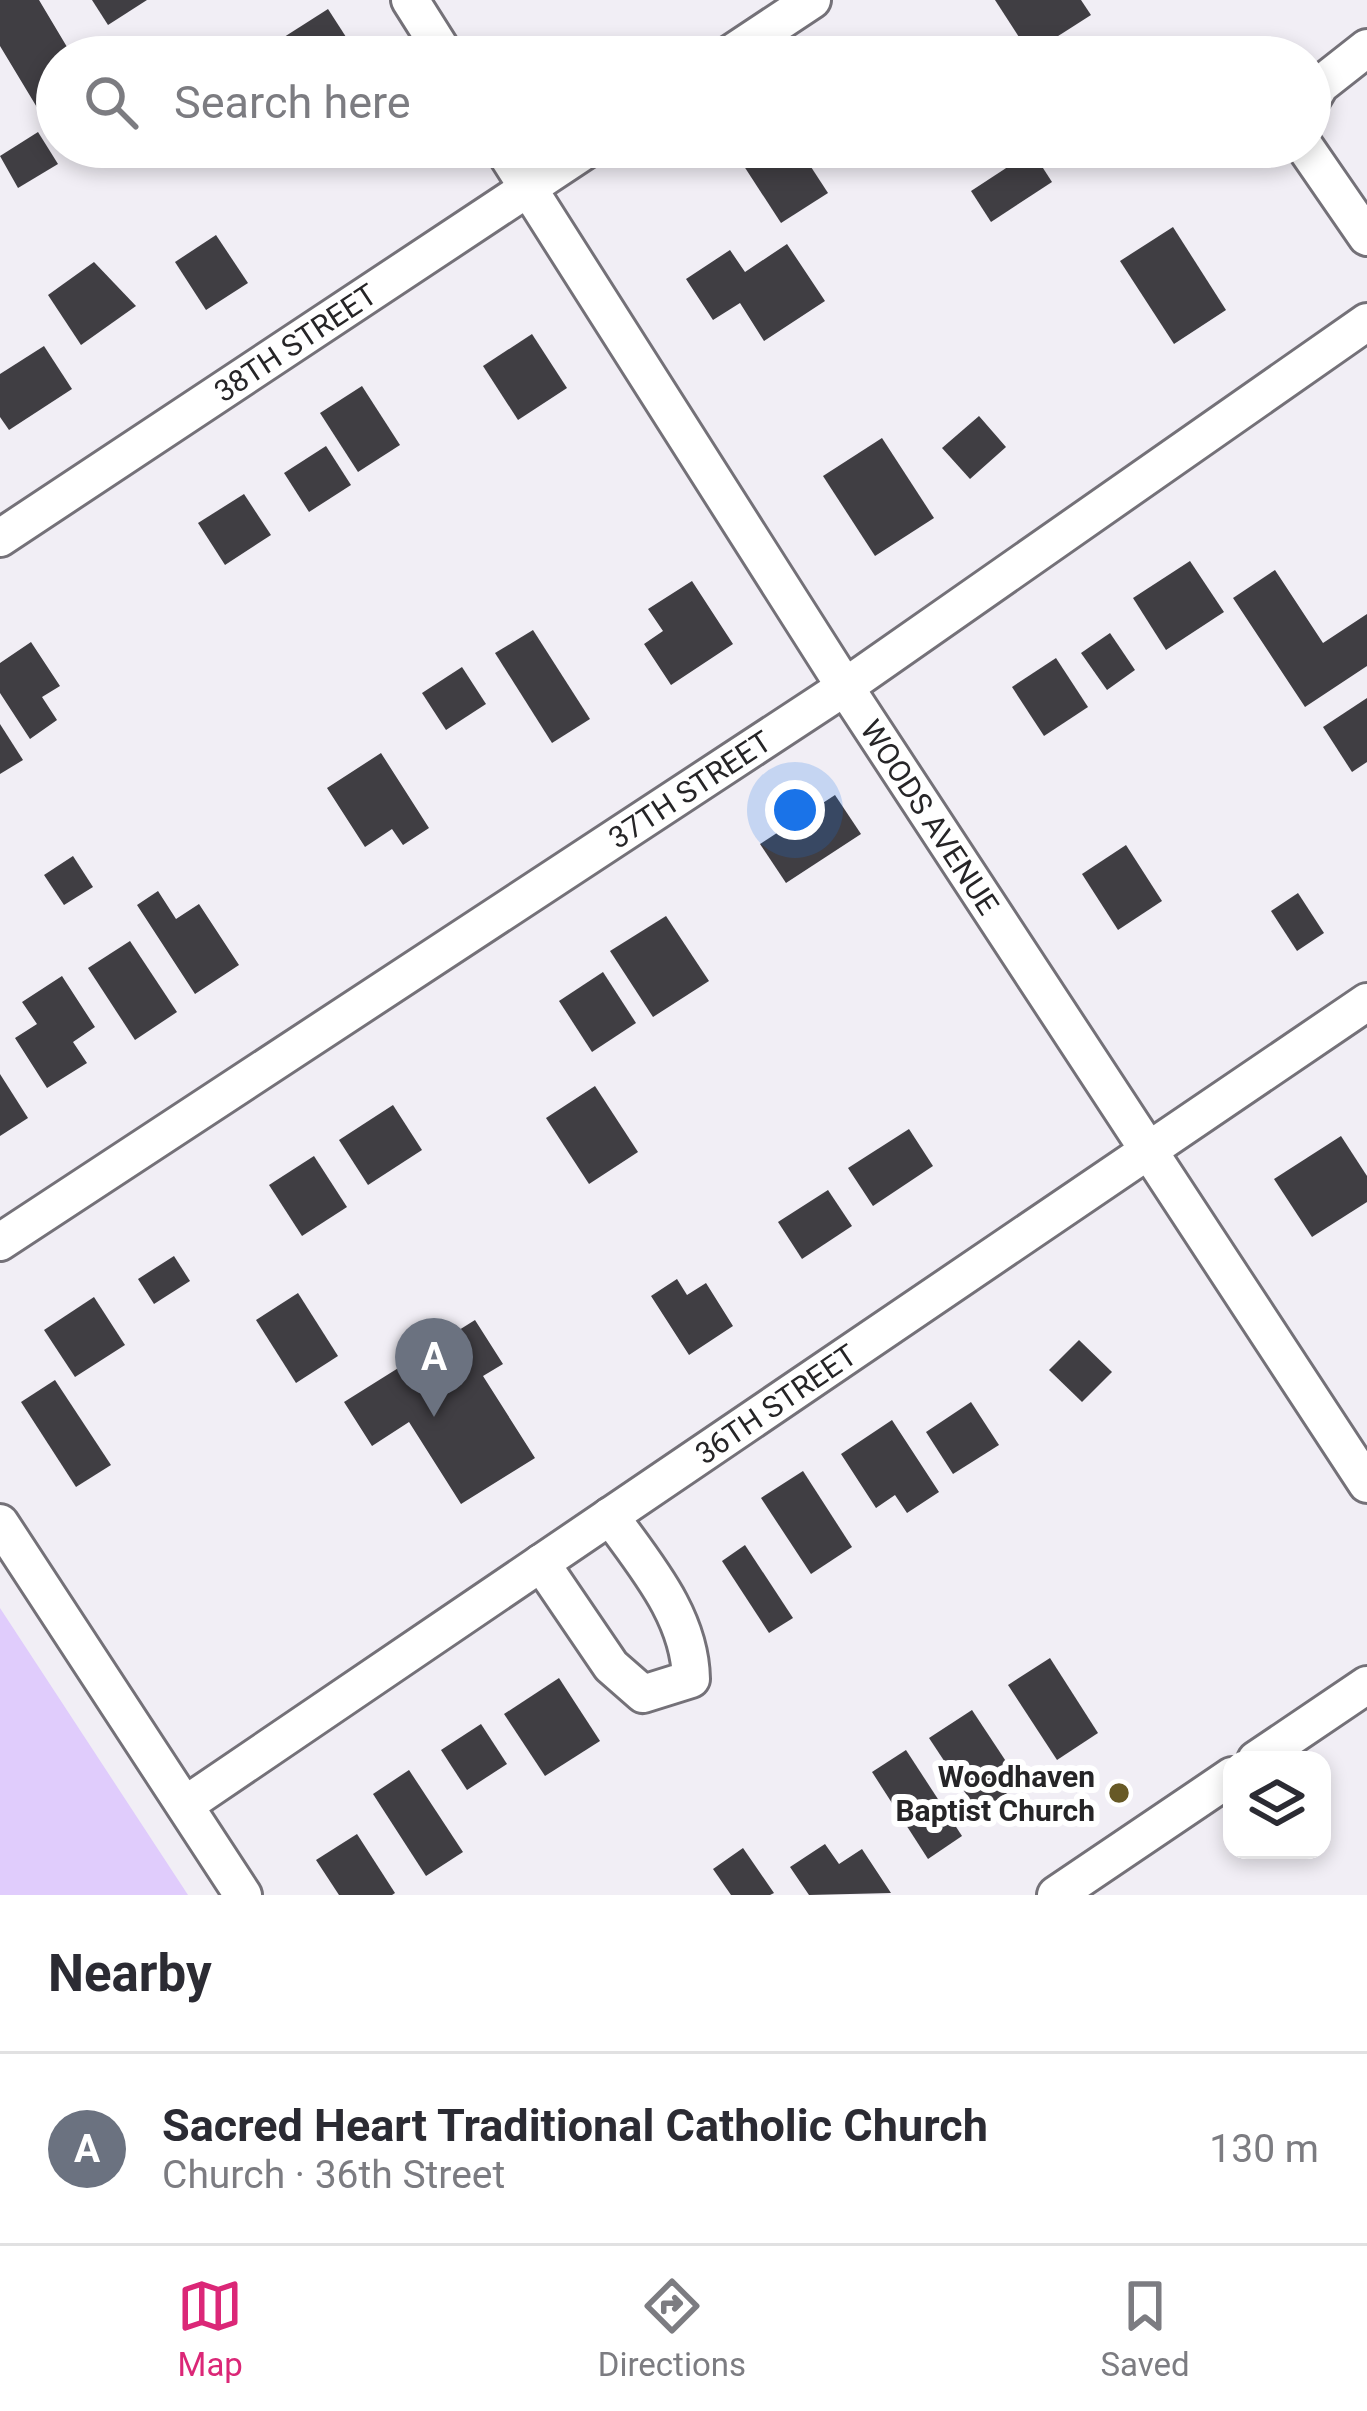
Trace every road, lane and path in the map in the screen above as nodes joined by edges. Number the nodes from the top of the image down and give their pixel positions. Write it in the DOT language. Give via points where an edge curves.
graph roads {
  1 [pos="410,0"];
  2 [pos="812,0"];
  3 [pos="433,36"];
  4 [pos="758,36"];
  5 [pos="1367,48"];
  6 [pos="1331,77"];
  7 [pos="515,168"];
  8 [pos="558,168"];
  9 [pos="1317,168"];
  10 [pos="528,188"];
  11 [pos="1354,196"];
  12 [pos="1367,237"];
  13 [pos="1367,322"];
  14 [pos="0,538"];
  15 [pos="845,687"];
  16 [pos="1367,1002"];
  17 [pos="1146,1153"];
  18 [pos="0,1242"];
  19 [pos="1367,1484"];
  20 [pos="610,1516"];
  21 [pos="0,1522"];
  22 [pos="541,1564"];
  23 [pos="1367,1685"];
  24 [pos="1269,1751"];
  25 [pos="1223,1782"];
  26 [pos="184,1805"];
  27 [pos="244,1895"];
  28 [pos="1056,1895"];
  1 -- 3 [label="street"];
  2 -- 4 [label="street"];
  5 -- 6 [label="street"];
  7 -- 10 [label="street, WOODS AVENUE"];
  8 -- 10 [label="street, 38TH STREET"];
  9 -- 11 [label="street"];
  10 -- 14 [label="street, 38TH STREET"];
  10 -- 15 [label="street, WOODS AVENUE"];
  11 -- 12 [label="street"];
  13 -- 15 [label="street, 37TH STREET"];
  15 -- 17 [label="street, WOODS AVENUE"];
  15 -- 18 [label="street, 37TH STREET"];
  16 -- 17 [label="street, 36TH STREET"];
  17 -- 19 [label="street, WOODS AVENUE"];
  17 -- 20 [label="street, 36TH STREET"];
  20 -- 22 [label="street, 36TH STREET"];
  20 -- 22 [label="street" via="666,1596 691,1649 691,1678 644,1694 611,1666"];
  21 -- 26 [label="street"];
  22 -- 26 [label="street, 36TH STREET"];
  23 -- 24 [label="street"];
  25 -- 28 [label="street"];
  26 -- 27 [label="street"];
}
